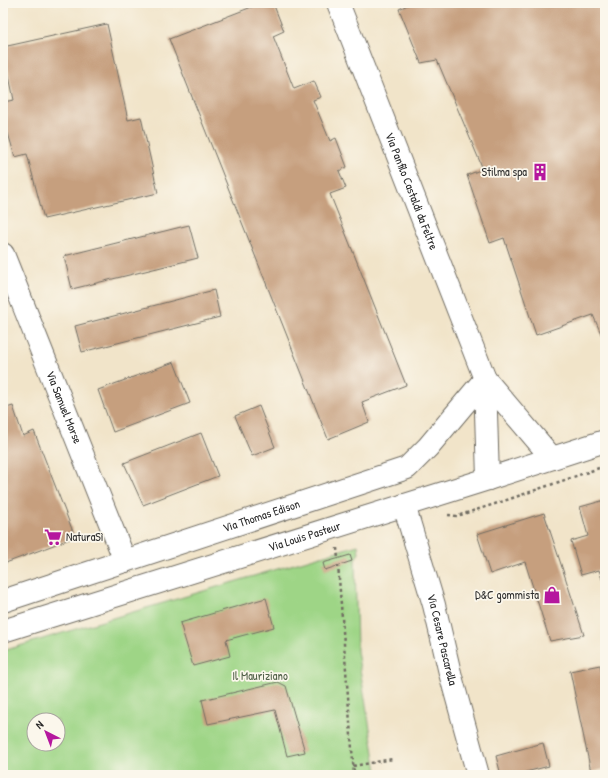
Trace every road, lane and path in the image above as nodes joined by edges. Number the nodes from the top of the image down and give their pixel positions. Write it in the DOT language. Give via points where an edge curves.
graph roads {
  1 [pos="338,3"];
  2 [pos="3,254"];
  3 [pos="485,379"];
  4 [pos="605,441"];
  5 [pos="552,458"];
  6 [pos="488,479"];
  7 [pos="404,505"];
  8 [pos="337,545"];
  9 [pos="338,559"];
  10 [pos="125,561"];
  11 [pos="338,565"];
  12 [pos="3,601"];
  13 [pos="3,631"];
  14 [pos="393,759"];
  15 [pos="353,766"];
  16 [pos="354,775"];
  17 [pos="478,775"];
  1 -- 3 [label="street, Via Panfilo Castaldi da Feltre"];
  2 -- 10 [label="street, Via Samuel Morse"];
  3 -- 5 [label="street, Via Panfilo Castaldi da Feltre"];
  3 -- 6 [label="street, Via Panfilo Castaldi da Feltre"];
  3 -- 10 [label="street, Via Thomas Edison" via="407,468"];
  4 -- 5 [label="street, Via Louis Pasteur"];
  5 -- 6 [label="street, Via Louis Pasteur"];
  6 -- 7 [label="street, Via Louis Pasteur"];
  7 -- 13 [label="street, Via Louis Pasteur"];
  7 -- 17 [label="street, Via Cesare Pascarella" via="434,605"];
  8 -- 9 [label="path"];
  10 -- 12 [label="street, Via Thomas Edison"];
  11 -- 15 [label="path"];
  14 -- 15 [label="path"];
  15 -- 16 [label="path"];
}
